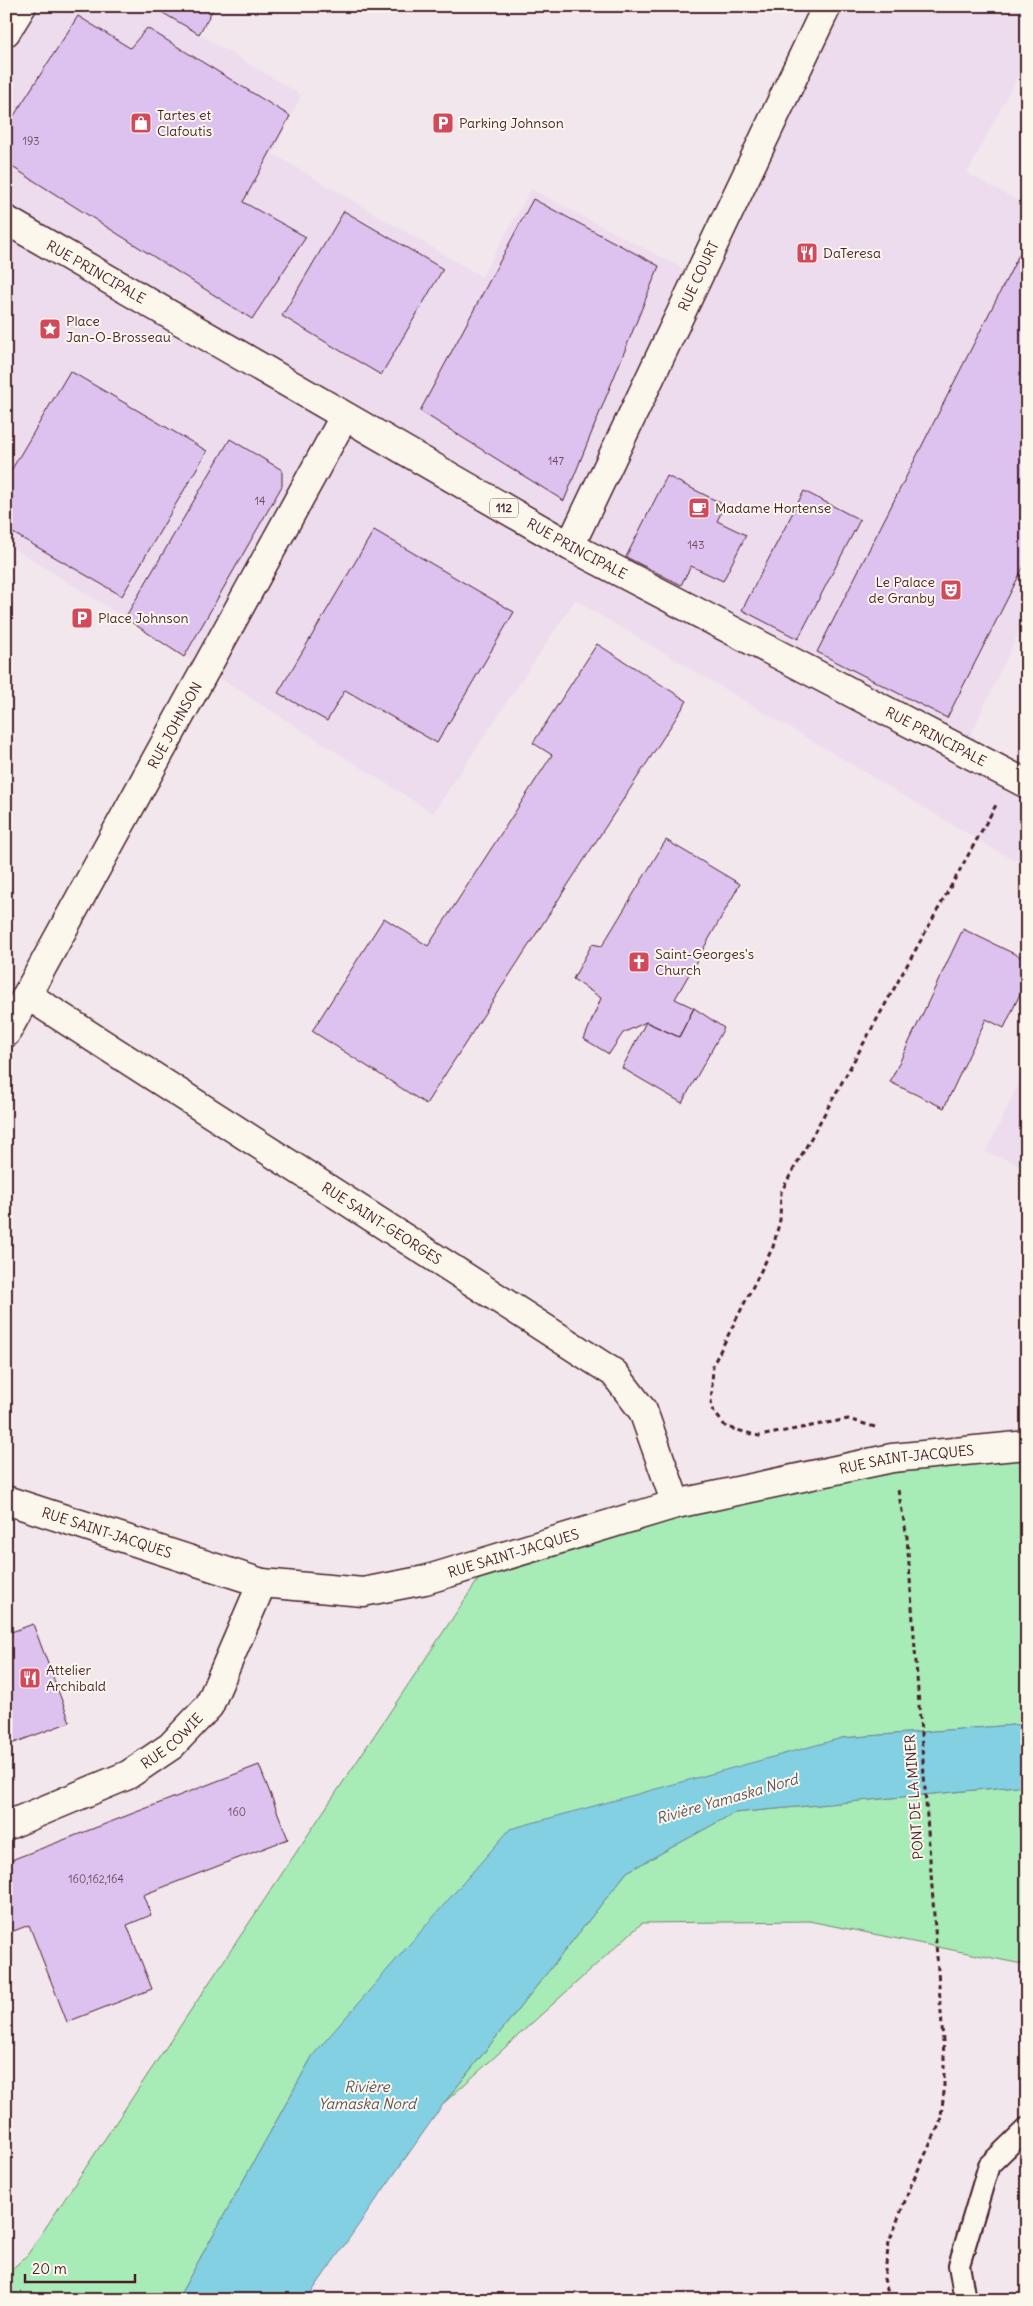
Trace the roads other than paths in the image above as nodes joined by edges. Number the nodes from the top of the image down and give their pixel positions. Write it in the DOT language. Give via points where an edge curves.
graph roads {
  1 [pos="22,6"];
  2 [pos="827,6"];
  3 [pos="6,32"];
  4 [pos="6,220"];
  5 [pos="344,417"];
  6 [pos="570,546"];
  7 [pos="1020,780"];
  8 [pos="27,995"];
  9 [pos="6,1033"];
  10 [pos="1027,1445"];
  11 [pos="6,1500"];
  12 [pos="676,1504"];
  13 [pos="262,1583"];
  14 [pos="6,1826"];
  15 [pos="1027,2128"];
  16 [pos="965,2300"];
  1 -- 3 [label="street"];
  2 -- 6 [label="street, RUE COURT"];
  4 -- 5 [label="street, RUE PRINCIPALE / 112"];
  5 -- 6 [label="street, RUE PRINCIPALE / 112"];
  5 -- 8 [label="street, RUE JOHNSON"];
  6 -- 7 [label="street, RUE PRINCIPALE / 112"];
  8 -- 9 [label="street, RUE JOHNSON"];
  8 -- 12 [label="street, RUE SAINT-GEORGES" via="614,1373 643,1411"];
  10 -- 12 [label="street, RUE SAINT-JACQUES" via="892,1458"];
  11 -- 13 [label="street, RUE SAINT-JACQUES"];
  12 -- 13 [label="street, RUE SAINT-JACQUES" via="425,1580 363,1592"];
  13 -- 14 [label="street, RUE COWIE" via="209,1706 171,1746 128,1775"];
  15 -- 16 [label="lane" via="989,2164 959,2266"];
}
